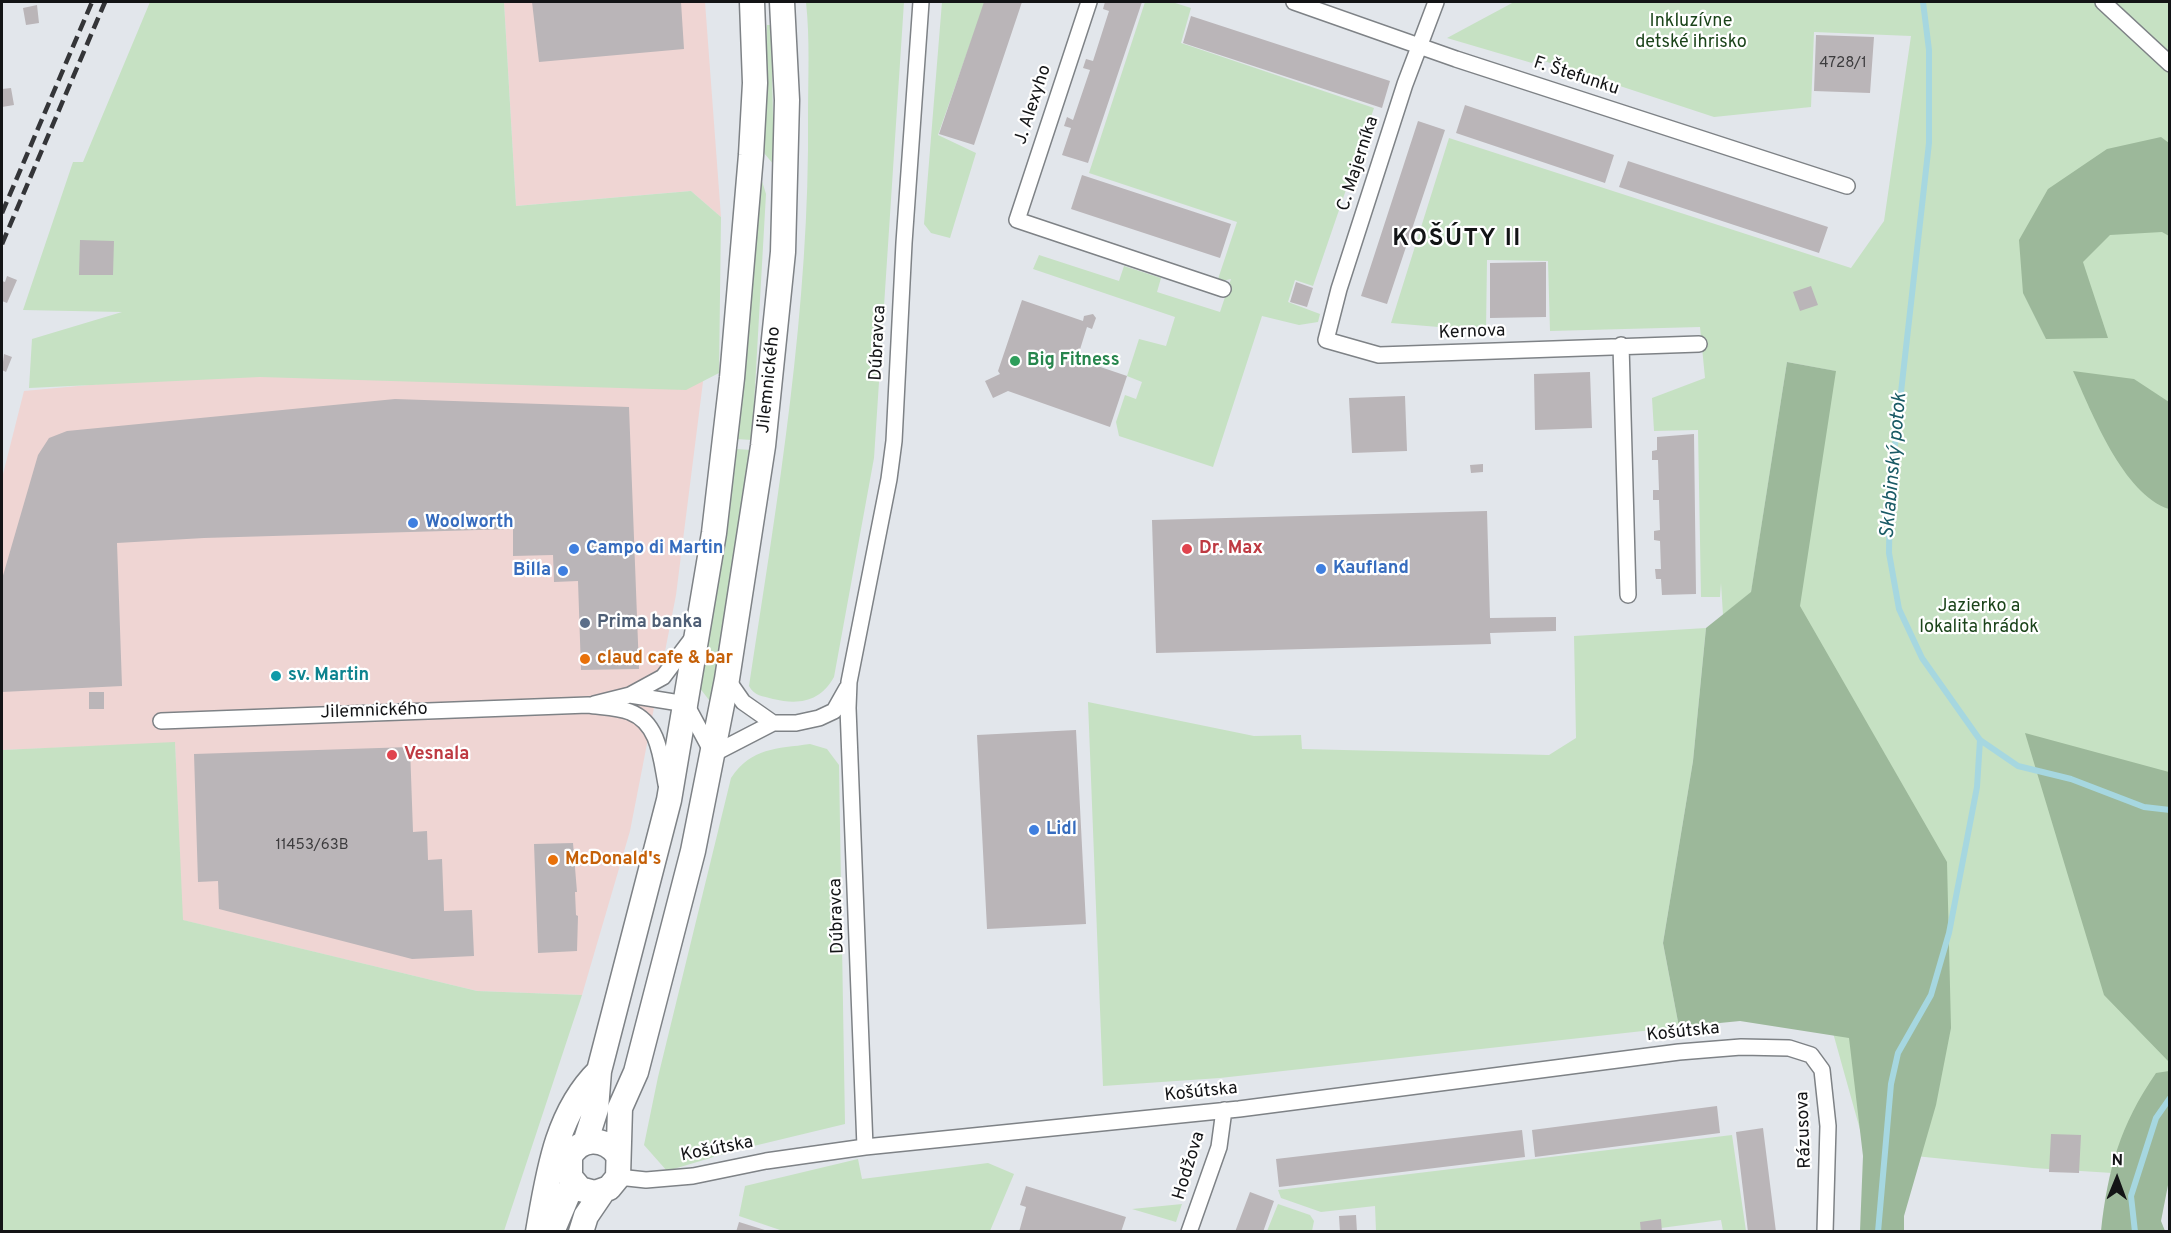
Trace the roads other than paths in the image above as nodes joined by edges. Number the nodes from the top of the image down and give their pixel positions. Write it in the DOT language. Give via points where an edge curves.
graph roads {
  1 [pos="752,2"];
  2 [pos="782,2"];
  3 [pos="921,2"];
  4 [pos="1089,2"];
  5 [pos="1294,2"];
  6 [pos="1436,2"];
  7 [pos="2103,2"];
  8 [pos="1420,46"];
  9 [pos="2169,64"];
  10 [pos="1847,186"];
  11 [pos="1223,289"];
  12 [pos="1326,340"];
  13 [pos="1700,344"];
  14 [pos="1622,345"];
  15 [pos="1628,595"];
  16 [pos="699,629"];
  17 [pos="727,679"];
  18 [pos="849,682"];
  19 [pos="630,694"];
  20 [pos="588,705"];
  21 [pos="686,705"];
  22 [pos="161,721"];
  23 [pos="773,723"];
  24 [pos="713,754"];
  25 [pos="669,800"];
  26 [pos="1789,1048"];
  27 [pos="599,1071"];
  28 [pos="1224,1110"];
  29 [pos="585,1143"];
  30 [pos="865,1147"];
  31 [pos="613,1174"];
  32 [pos="573,1182"];
  33 [pos="538,1232"];
  34 [pos="552,1232"];
  35 [pos="581,1232"];
  36 [pos="1189,1232"];
  37 [pos="1825,1232"];
  1 -- 16 [label="main road, Jilemnického" via="755,83 746,230 730,403"];
  2 -- 17 [label="main road, Jilemnického" via="787,100 783,252 763,446"];
  3 -- 18 [label="street, Dúbravca" via="894,441"];
  4 -- 11 [label="street, J. Alexyho" via="1017,220"];
  5 -- 8 [label="street, F. Štefunku"];
  6 -- 8 [label="street, C. Majerníka"];
  7 -- 9 [label="street"];
  8 -- 10 [label="street, F. Štefunku"];
  8 -- 12 [label="street, C. Majerníka"];
  12 -- 14 [label="street, Kernova" via="1379,355"];
  13 -- 14 [label="street, Kernova"];
  14 -- 15 [label="street"];
  16 -- 19 [label="street, Jilemnického" via="663,677"];
  16 -- 21 [label="main road, Jilemnického"];
  17 -- 23 [label="street" via="743,702"];
  17 -- 24 [label="main road, Jilemnického"];
  18 -- 23 [label="street, Dúbravca" via="834,711 796,723"];
  18 -- 30 [label="street, Dúbravca"];
  19 -- 20 [label="street, Jilemnického"];
  19 -- 21 [label="street, Jilemnického"];
  20 -- 22 [label="street, Jilemnického"];
  20 -- 25 [label="street, Jilemnického" via="630,711 643,720 659,743"];
  21 -- 24 [label="street"];
  21 -- 25 [label="main road, Jilemnického"];
  23 -- 24 [label="street, Dúbravca"];
  24 -- 31 [label="main road, Jilemnického" via="693,851 636,1072 620,1108"];
  25 -- 27 [label="main road, Jilemnického"];
  26 -- 28 [label="street, Košútska" via="1679,1052"];
  26 -- 37 [label="street, Rázusova" via="1811,1055 1822,1070 1828,1126"];
  27 -- 29 [label="main road, Jilemnického" via="596,1109"];
  27 -- 33 [label="main road, Jilemnického" via="583,1087 552,1151"];
  28 -- 30 [label="street, Košútska"];
  28 -- 36 [label="street, Hodžova" via="1220,1147"];
  29 -- 31 [label="main road" via="599,1141 612,1148"];
  29 -- 32 [label="main road, Jilemnického" via="572,1152 568,1162"];
  30 -- 31 [label="street, Košútska" via="693,1176 646,1180"];
  31 -- 32 [label="main road" via="585,1191"];
  31 -- 35 [label="main road" via="586,1216"];
  32 -- 34 [label="main road, Jilemnického"];
}
